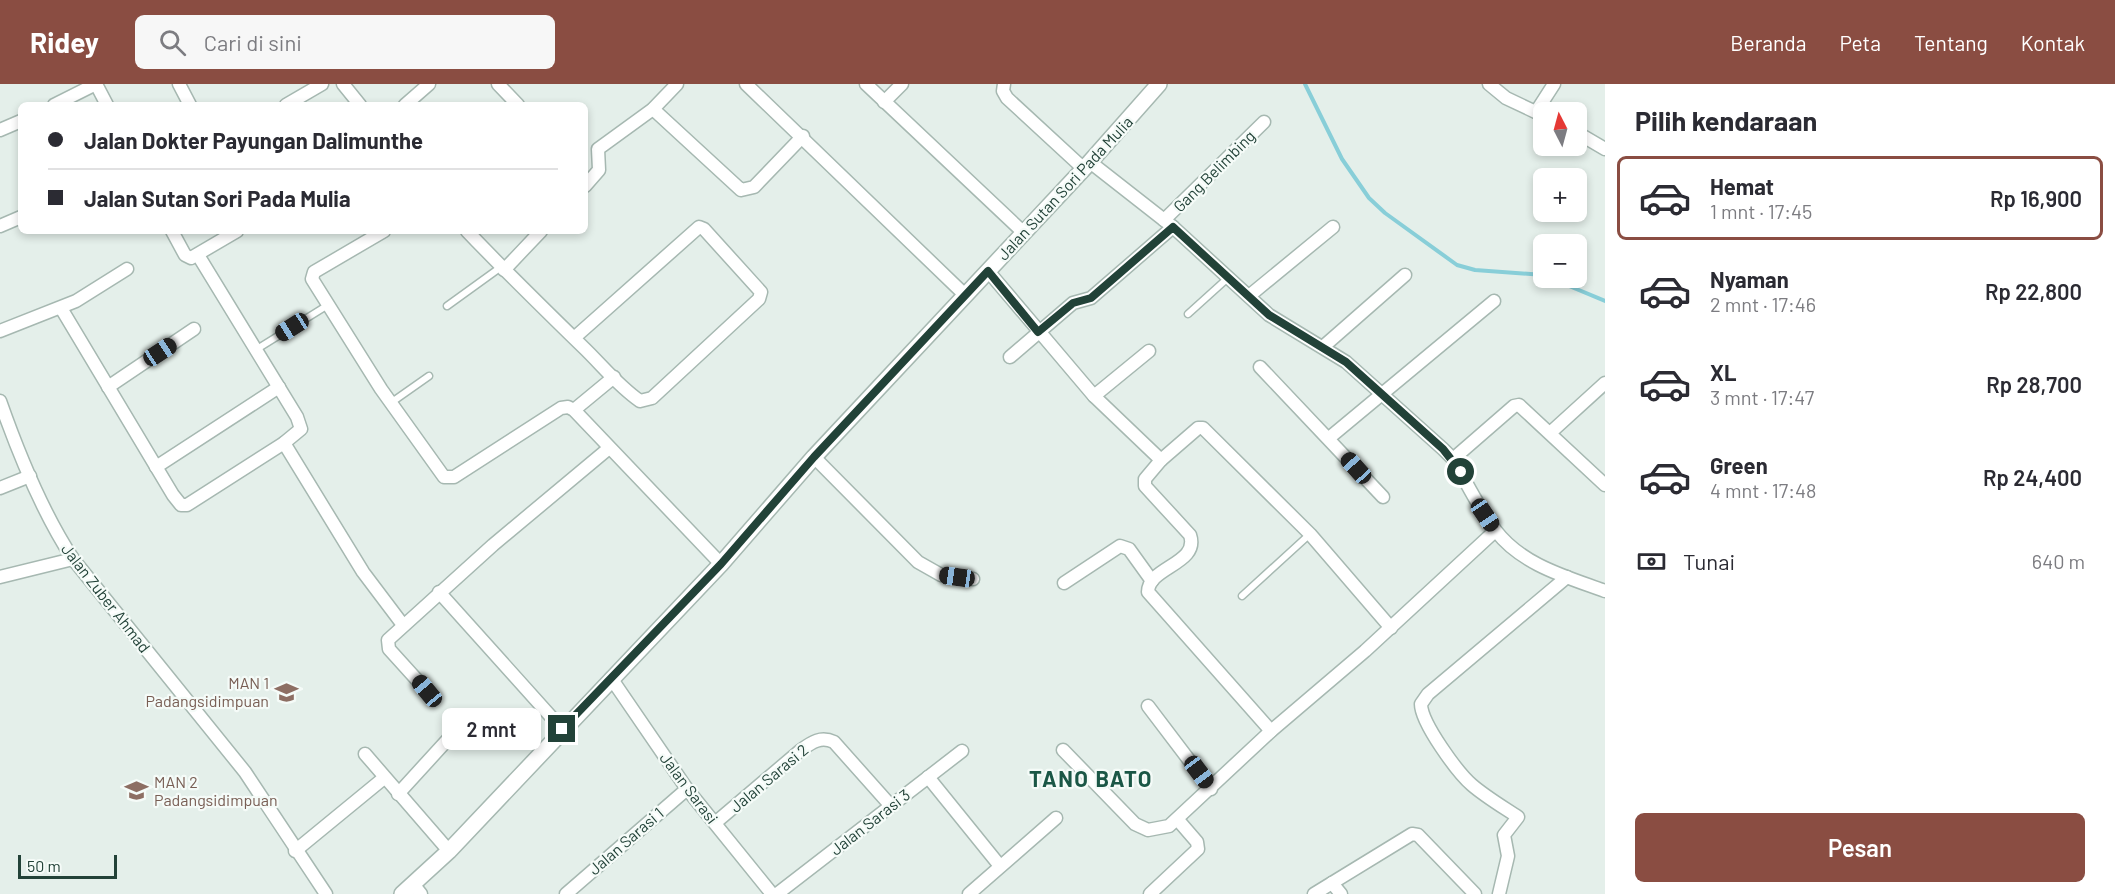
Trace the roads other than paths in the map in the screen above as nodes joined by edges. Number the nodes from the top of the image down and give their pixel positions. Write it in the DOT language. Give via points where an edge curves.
graph roads {
  1 [pos="96,84"];
  2 [pos="179,84"];
  3 [pos="322,84"];
  4 [pos="343,84"];
  5 [pos="429,84"];
  6 [pos="498,84"];
  7 [pos="677,84"];
  8 [pos="746,84"];
  9 [pos="866,84"];
  10 [pos="902,84"];
  11 [pos="1004,84"];
  12 [pos="1159,84"];
  13 [pos="1489,84"];
  14 [pos="1554,84"];
  15 [pos="60,102"];
  16 [pos="105,102"];
  17 [pos="188,102"];
  18 [pos="291,102"];
  19 [pos="358,102"];
  20 [pos="408,102"];
  21 [pos="515,102"];
  22 [pos="884,102"];
  23 [pos="1546,102"];
  24 [pos="653,109"];
  25 [pos="1533,111"];
  26 [pos="18,122"];
  27 [pos="1264,122"];
  28 [pos="0,130"];
  29 [pos="803,136"];
  30 [pos="1587,138"];
  31 [pos="1605,148"];
  32 [pos="1087,165"];
  33 [pos="588,183"];
  34 [pos="18,218"];
  35 [pos="1168,223"];
  36 [pos="0,226"];
  37 [pos="1333,227"];
  38 [pos="1024,233"];
  39 [pos="174,234"];
  40 [pos="232,234"];
  41 [pos="379,234"];
  42 [pos="470,234"];
  43 [pos="538,234"];
  44 [pos="198,255"];
  45 [pos="502,268"];
  46 [pos="127,269"];
  47 [pos="988,271"];
  48 [pos="1405,275"];
  49 [pos="1230,277"];
  50 [pos="965,295"];
  51 [pos="1249,296"];
  52 [pos="1494,301"];
  53 [pos="328,305"];
  54 [pos="447,306"];
  55 [pos="61,308"];
  56 [pos="1188,314"];
  57 [pos="194,329"];
  58 [pos="0,331"];
  59 [pos="1038,332"];
  60 [pos="574,338"];
  61 [pos="1324,346"];
  62 [pos="257,349"];
  63 [pos="1149,351"];
  64 [pos="1010,357"];
  65 [pos="1260,367"];
  66 [pos="429,376"];
  67 [pos="614,377"];
  68 [pos="1605,383"];
  69 [pos="108,387"];
  70 [pos="279,387"];
  71 [pos="1381,393"];
  72 [pos="1094,396"];
  73 [pos="0,401"];
  74 [pos="392,402"];
  75 [pos="574,410"];
  76 [pos="1550,433"];
  77 [pos="1329,438"];
  78 [pos="284,443"];
  79 [pos="608,449"];
  80 [pos="814,457"];
  81 [pos="1453,459"];
  82 [pos="1161,460"];
  83 [pos="156,467"];
  84 [pos="30,476"];
  85 [pos="1605,485"];
  86 [pos="0,488"];
  87 [pos="1383,497"];
  88 [pos="1496,531"];
  89 [pos="1310,534"];
  90 [pos="73,560"];
  91 [pos="721,564"];
  92 [pos="0,577"];
  93 [pos="1567,577"];
  94 [pos="973,579"];
  95 [pos="1152,581"];
  96 [pos="1064,583"];
  97 [pos="1605,591"];
  98 [pos="439,592"];
  99 [pos="1242,596"];
  100 [pos="403,625"];
  101 [pos="1391,628"];
  102 [pos="610,678"];
  103 [pos="427,691"];
  104 [pos="1148,706"];
  105 [pos="562,729"];
  106 [pos="1271,731"];
  107 [pos="450,736"];
  108 [pos="1063,750"];
  109 [pos="962,751"];
  110 [pos="365,754"];
  111 [pos="384,777"];
  112 [pos="928,777"];
  113 [pos="687,789"];
  114 [pos="1211,789"];
  115 [pos="398,794"];
  116 [pos="891,806"];
  117 [pos="1056,818"];
  118 [pos="1178,820"];
  119 [pos="715,823"];
  120 [pos="449,850"];
  121 [pos="295,852"];
  122 [pos="1000,866"];
  123 [pos="1332,883"];
  124 [pos="412,891"];
  125 [pos="326,894"];
  126 [pos="566,894"];
  127 [pos="772,894"];
  128 [pos="777,894"];
  129 [pos="969,894"];
  130 [pos="1150,894"];
  131 [pos="1314,894"];
  132 [pos="1341,894"];
  133 [pos="1475,894"];
  134 [pos="1499,894"];
  1 -- 15 [label="street"];
  1 -- 16 [label="street"];
  2 -- 17 [label="street"];
  3 -- 18 [label="street"];
  4 -- 19 [label="street"];
  5 -- 20 [label="street"];
  6 -- 21 [label="street"];
  7 -- 24 [label="street"];
  8 -- 29 [label="street"];
  9 -- 22 [label="street"];
  10 -- 22 [label="street"];
  11 -- 32 [label="street" via="1007,98"];
  12 -- 32 [label="street, Jalan Sutan Sori Pada Mulia"];
  13 -- 25 [label="street" via="1506,98"];
  14 -- 23 [label="street"];
  22 -- 38 [label="street"];
  24 -- 29 [label="street" via="741,190 754,187"];
  24 -- 33 [label="street" via="598,149 599,170"];
  26 -- 28 [label="street"];
  27 -- 35 [label="street, Gang Belimbing"];
  29 -- 50 [label="street"];
  30 -- 31 [label="street"];
  32 -- 35 [label="street"];
  32 -- 38 [label="street, Jalan Sutan Sori Pada Mulia"];
  34 -- 36 [label="street"];
  35 -- 49 [label="street"];
  35 -- 59 [label="street, Gang Belimbing" via="1091,298 1073,303"];
  37 -- 51 [label="street"];
  38 -- 47 [label="street, Jalan Sutan Sori Pada Mulia"];
  39 -- 44 [label="street" via="185,255"];
  40 -- 44 [label="street"];
  41 -- 53 [label="street" via="312,274"];
  42 -- 45 [label="street"];
  43 -- 45 [label="street"];
  44 -- 62 [label="street"];
  45 -- 54 [label="lane"];
  45 -- 60 [label="street"];
  46 -- 55 [label="street"];
  47 -- 50 [label="street, Jalan Sutan Sori Pada Mulia"];
  47 -- 59 [label="street"];
  48 -- 61 [label="street"];
  49 -- 51 [label="street"];
  49 -- 56 [label="lane"];
  50 -- 80 [label="street, Jalan Sutan Sori Pada Mulia"];
  51 -- 61 [label="street" via="1278,322"];
  52 -- 71 [label="street"];
  53 -- 62 [label="lane"];
  53 -- 74 [label="street"];
  55 -- 58 [label="street"];
  55 -- 69 [label="street"];
  57 -- 69 [label="street"];
  59 -- 64 [label="street, Gang Belimbing"];
  59 -- 72 [label="street"];
  60 -- 67 [label="street"];
  60 -- 67 [label="street" via="699,227 760,289 759,299 652,398 640,401"];
  61 -- 71 [label="street"];
  62 -- 70 [label="street"];
  63 -- 72 [label="street"];
  65 -- 77 [label="street"];
  66 -- 74 [label="lane"];
  67 -- 75 [label="street"];
  68 -- 76 [label="street"];
  69 -- 83 [label="street"];
  70 -- 78 [label="street" via="300,424 300,432"];
  70 -- 83 [label="street"];
  71 -- 77 [label="street"];
  71 -- 81 [label="street"];
  72 -- 82 [label="street"];
  73 -- 84 [label="street, Jalan Zuber Ahmad"];
  74 -- 75 [label="street" via="444,477 450,479 561,408"];
  75 -- 79 [label="street"];
  76 -- 81 [label="street" via="1521,405 1516,405"];
  76 -- 85 [label="street"];
  77 -- 87 [label="street"];
  78 -- 83 [label="street" via="185,505 178,503"];
  78 -- 100 [label="street" via="327,517"];
  79 -- 91 [label="street"];
  79 -- 98 [label="street"];
  80 -- 91 [label="street, Jalan Sutan Sori Pada Mulia"];
  80 -- 94 [label="street" via="918,562 941,575"];
  81 -- 88 [label="street"];
  82 -- 89 [label="street" via="1198,428 1203,428"];
  82 -- 95 [label="street" via="1145,479 1145,486 1190,535 1192,543 1189,552"];
  84 -- 86 [label="street"];
  84 -- 90 [label="street, Jalan Zuber Ahmad"];
  88 -- 93 [label="street" via="1526,558"];
  88 -- 101 [label="street"];
  89 -- 99 [label="lane"];
  89 -- 101 [label="street"];
  90 -- 92 [label="street"];
  90 -- 121 [label="street, Jalan Zuber Ahmad" via="245,772"];
  91 -- 102 [label="street, Jalan Sutan Sori Pada Mulia"];
  93 -- 97 [label="street"];
  93 -- 134 [label="street" via="1421,704 1424,718 1460,773 1518,817 1504,835 1508,856"];
  95 -- 96 [label="street" via="1129,549 1120,546"];
  95 -- 106 [label="street" via="1148,592 1162,611"];
  98 -- 100 [label="street"];
  98 -- 105 [label="street"];
  100 -- 103 [label="street" via="388,640 388,647"];
  101 -- 106 [label="street"];
  102 -- 105 [label="street, Jalan Sutan Sori Pada Mulia"];
  102 -- 113 [label="street, Jalan Sarasi"];
  104 -- 114 [label="street"];
  105 -- 120 [label="street, Jalan Sutan Sori Pada Mulia"];
  106 -- 114 [label="street"];
  107 -- 115 [label="street"];
  108 -- 118 [label="street" via="1135,824 1154,830"];
  109 -- 112 [label="street, Jalan Sarasi 3"];
  110 -- 111 [label="street"];
  111 -- 115 [label="street"];
  111 -- 121 [label="street"];
  112 -- 116 [label="street, Jalan Sarasi 3"];
  112 -- 122 [label="street"];
  113 -- 119 [label="street, Jalan Sarasi"];
  113 -- 126 [label="street, Jalan Sarasi 1"];
  114 -- 118 [label="street"];
  115 -- 120 [label="street"];
  116 -- 119 [label="street, Jalan Sarasi 2" via="834,742 825,739 801,750"];
  116 -- 128 [label="street, Jalan Sarasi 3"];
  117 -- 122 [label="street"];
  118 -- 130 [label="street" via="1197,842 1198,849"];
  119 -- 127 [label="street, Jalan Sarasi"];
  120 -- 124 [label="street, Jalan Sutan Sori Pada Mulia"];
  121 -- 125 [label="street, Jalan Zuber Ahmad"];
  122 -- 129 [label="street"];
  123 -- 131 [label="street"];
  123 -- 132 [label="street"];
  123 -- 133 [label="street" via="1406,836 1418,836"];
}
